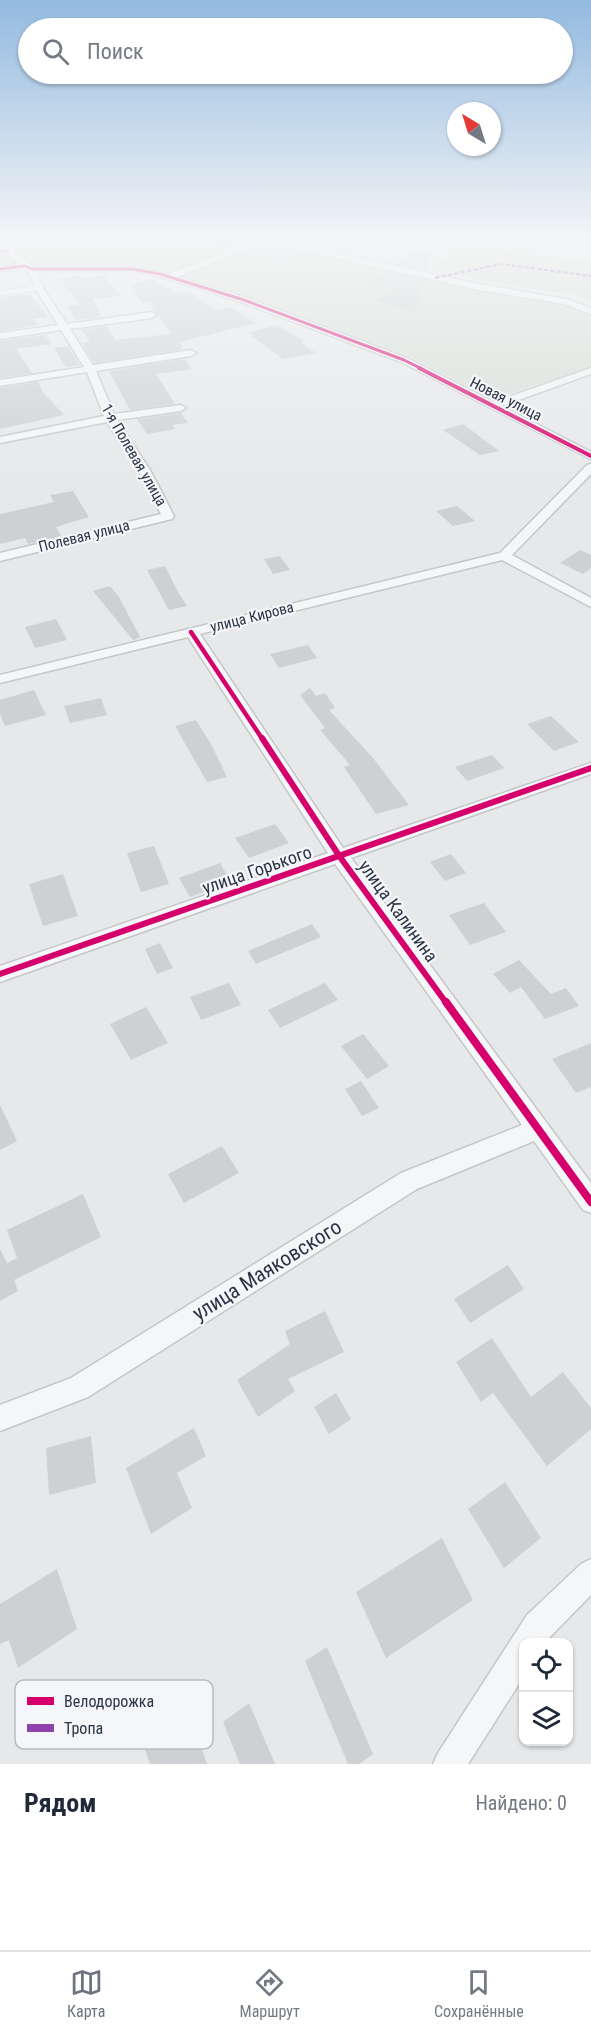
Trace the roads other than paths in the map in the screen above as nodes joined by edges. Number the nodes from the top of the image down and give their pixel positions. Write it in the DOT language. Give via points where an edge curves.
graph roads {
  1 [pos="62,322"];
  2 [pos="93,322"];
  3 [pos="304,322"];
  4 [pos="64,326"];
  5 [pos="0,336"];
  6 [pos="191,353"];
  7 [pos="90,368"];
  8 [pos="591,371"];
  9 [pos="0,383"];
  10 [pos="493,406"];
  11 [pos="181,408"];
  12 [pos="110,418"];
  13 [pos="0,440"];
  14 [pos="591,456"];
  15 [pos="591,466"];
  16 [pos="168,516"];
  17 [pos="504,556"];
  18 [pos="0,557"];
  19 [pos="591,603"];
  20 [pos="191,632"];
  21 [pos="0,679"];
  22 [pos="591,768"];
  23 [pos="340,857"];
  24 [pos="0,974"];
  25 [pos="538,1129"];
  26 [pos="591,1202"];
  27 [pos="0,1418"];
  28 [pos="591,1574"];
  29 [pos="530,1638"];
  30 [pos="519,1656"];
  31 [pos="449,1764"];
  1 -- 4 [label="street, 1-я Полевая улица"];
  2 -- 4 [label="street"];
  3 -- 10 [label="street, Новая улица" via="404,360"];
  4 -- 5 [label="street"];
  4 -- 7 [label="street, 1-я Полевая улица"];
  6 -- 7 [label="street"];
  7 -- 9 [label="street"];
  7 -- 12 [label="street, 1-я Полевая улица"];
  8 -- 10 [label="street"];
  10 -- 14 [label="street, Новая улица"];
  11 -- 12 [label="street"];
  12 -- 13 [label="street"];
  12 -- 16 [label="street, 1-я Полевая улица"];
  15 -- 17 [label="street"];
  16 -- 18 [label="street, Полевая улица"];
  17 -- 19 [label="street"];
  17 -- 20 [label="street, улица Кирова"];
  20 -- 21 [label="street, улица Кирова"];
  20 -- 23 [label="street, улица Калинина"];
  22 -- 23 [label="street, улица Горького"];
  23 -- 24 [label="street, улица Горького"];
  23 -- 25 [label="street, улица Калинина"];
  25 -- 26 [label="street, улица Калинина"];
  25 -- 27 [label="street, улица Маяковского" via="410,1181 79,1388"];
  28 -- 29 [label="street"];
  30 -- 31 [label="street"];
}
